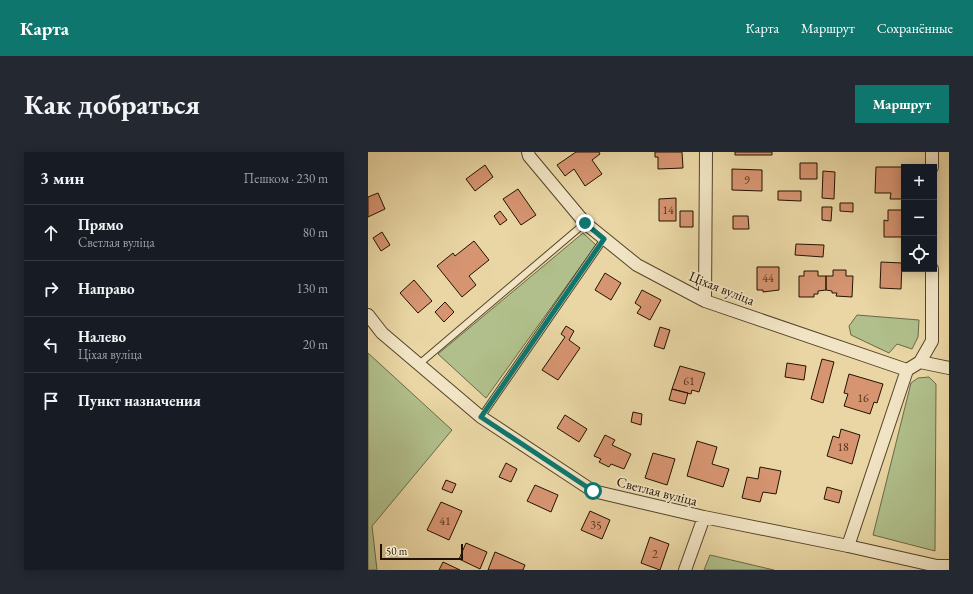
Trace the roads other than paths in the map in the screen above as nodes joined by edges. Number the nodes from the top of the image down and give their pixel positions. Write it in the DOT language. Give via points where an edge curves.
graph roads {
  1 [pos="528,152"];
  2 [pos="706,152"];
  3 [pos="932,152"];
  4 [pos="932,164"];
  5 [pos="585,223"];
  6 [pos="604,239"];
  7 [pos="932,272"];
  8 [pos="705,301"];
  9 [pos="368,315"];
  10 [pos="920,362"];
  11 [pos="418,365"];
  12 [pos="949,368"];
  13 [pos="907,370"];
  14 [pos="481,417"];
  15 [pos="704,517"];
  16 [pos="848,546"];
  17 [pos="941,567"];
  18 [pos="685,570"];
  1 -- 5 [label="street, Ціхая вуліца"];
  2 -- 8 [label="street"];
  3 -- 4 [label="street"];
  5 -- 6 [label="street, Ціхая вуліца"];
  5 -- 11 [label="lane"];
  6 -- 8 [label="street, Ціхая вуліца" via="637,265"];
  6 -- 14 [label="lane"];
  7 -- 10 [label="street" via="932,341"];
  8 -- 13 [label="street, Ціхая вуліца"];
  9 -- 11 [label="street, Светлая вуліца" via="382,333"];
  10 -- 12 [label="street"];
  10 -- 13 [label="street"];
  11 -- 14 [label="street, Светлая вуліца"];
  13 -- 16 [label="street"];
  14 -- 15 [label="street, Светлая вуліца" via="593,491"];
  15 -- 16 [label="street, Светлая вуліца"];
  15 -- 18 [label="street"];
  16 -- 17 [label="street, Светлая вуліца"];
}
